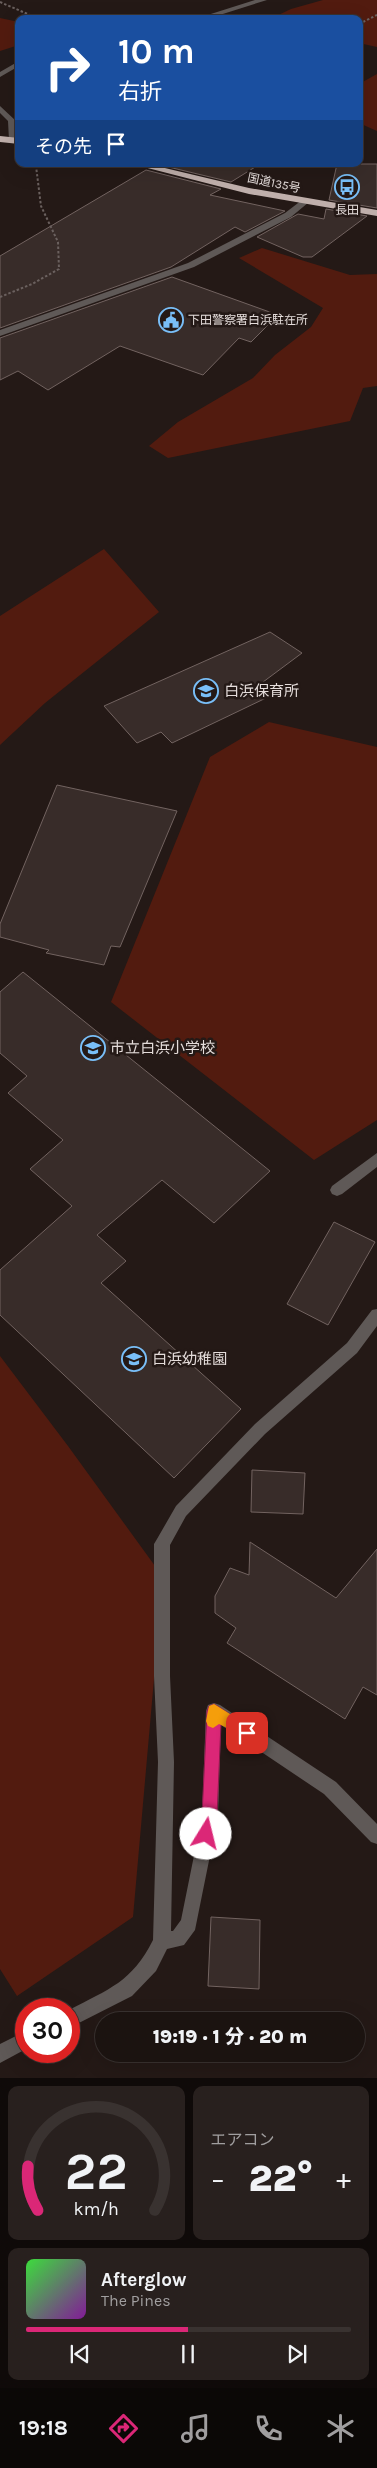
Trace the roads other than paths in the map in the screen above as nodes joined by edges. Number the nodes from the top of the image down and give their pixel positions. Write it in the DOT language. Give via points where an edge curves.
graph roads {
  1 [pos="263,0"];
  2 [pos="212,15"];
  3 [pos="15,66"];
  4 [pos="0,75"];
  5 [pos="0,108"];
  6 [pos="15,136"];
  7 [pos="0,139"];
  8 [pos="15,141"];
  9 [pos="150,167"];
  10 [pos="304,202"];
  11 [pos="377,213"];
  12 [pos="0,333"];
  13 [pos="377,1159"];
  14 [pos="337,1190"];
  15 [pos="377,1315"];
  16 [pos="377,1836"];
  17 [pos="162,1941"];
  18 [pos="80,2013"];
  19 [pos="15,2046"];
  20 [pos="0,2054"];
  1 -- 2 [label="street"];
  3 -- 4 [label="street"];
  5 -- 6 [label="street" via="12,121"];
  7 -- 8 [label="highway"];
  9 -- 10 [label="highway, 国道135号"];
  10 -- 11 [label="highway, 国道135号"];
  10 -- 12 [label="street" via="288,215 191,265"];
  13 -- 14 [label="street"];
  15 -- 17 [label="street" via="352,1348 260,1430 181,1511 162,1544 166,1762"];
  16 -- 17 [label="street" via="330,1788 214,1711 210,1816 189,1924 178,1939"];
  17 -- 18 [label="street" via="150,1965 126,1990"];
  19 -- 20 [label="street"];
}
